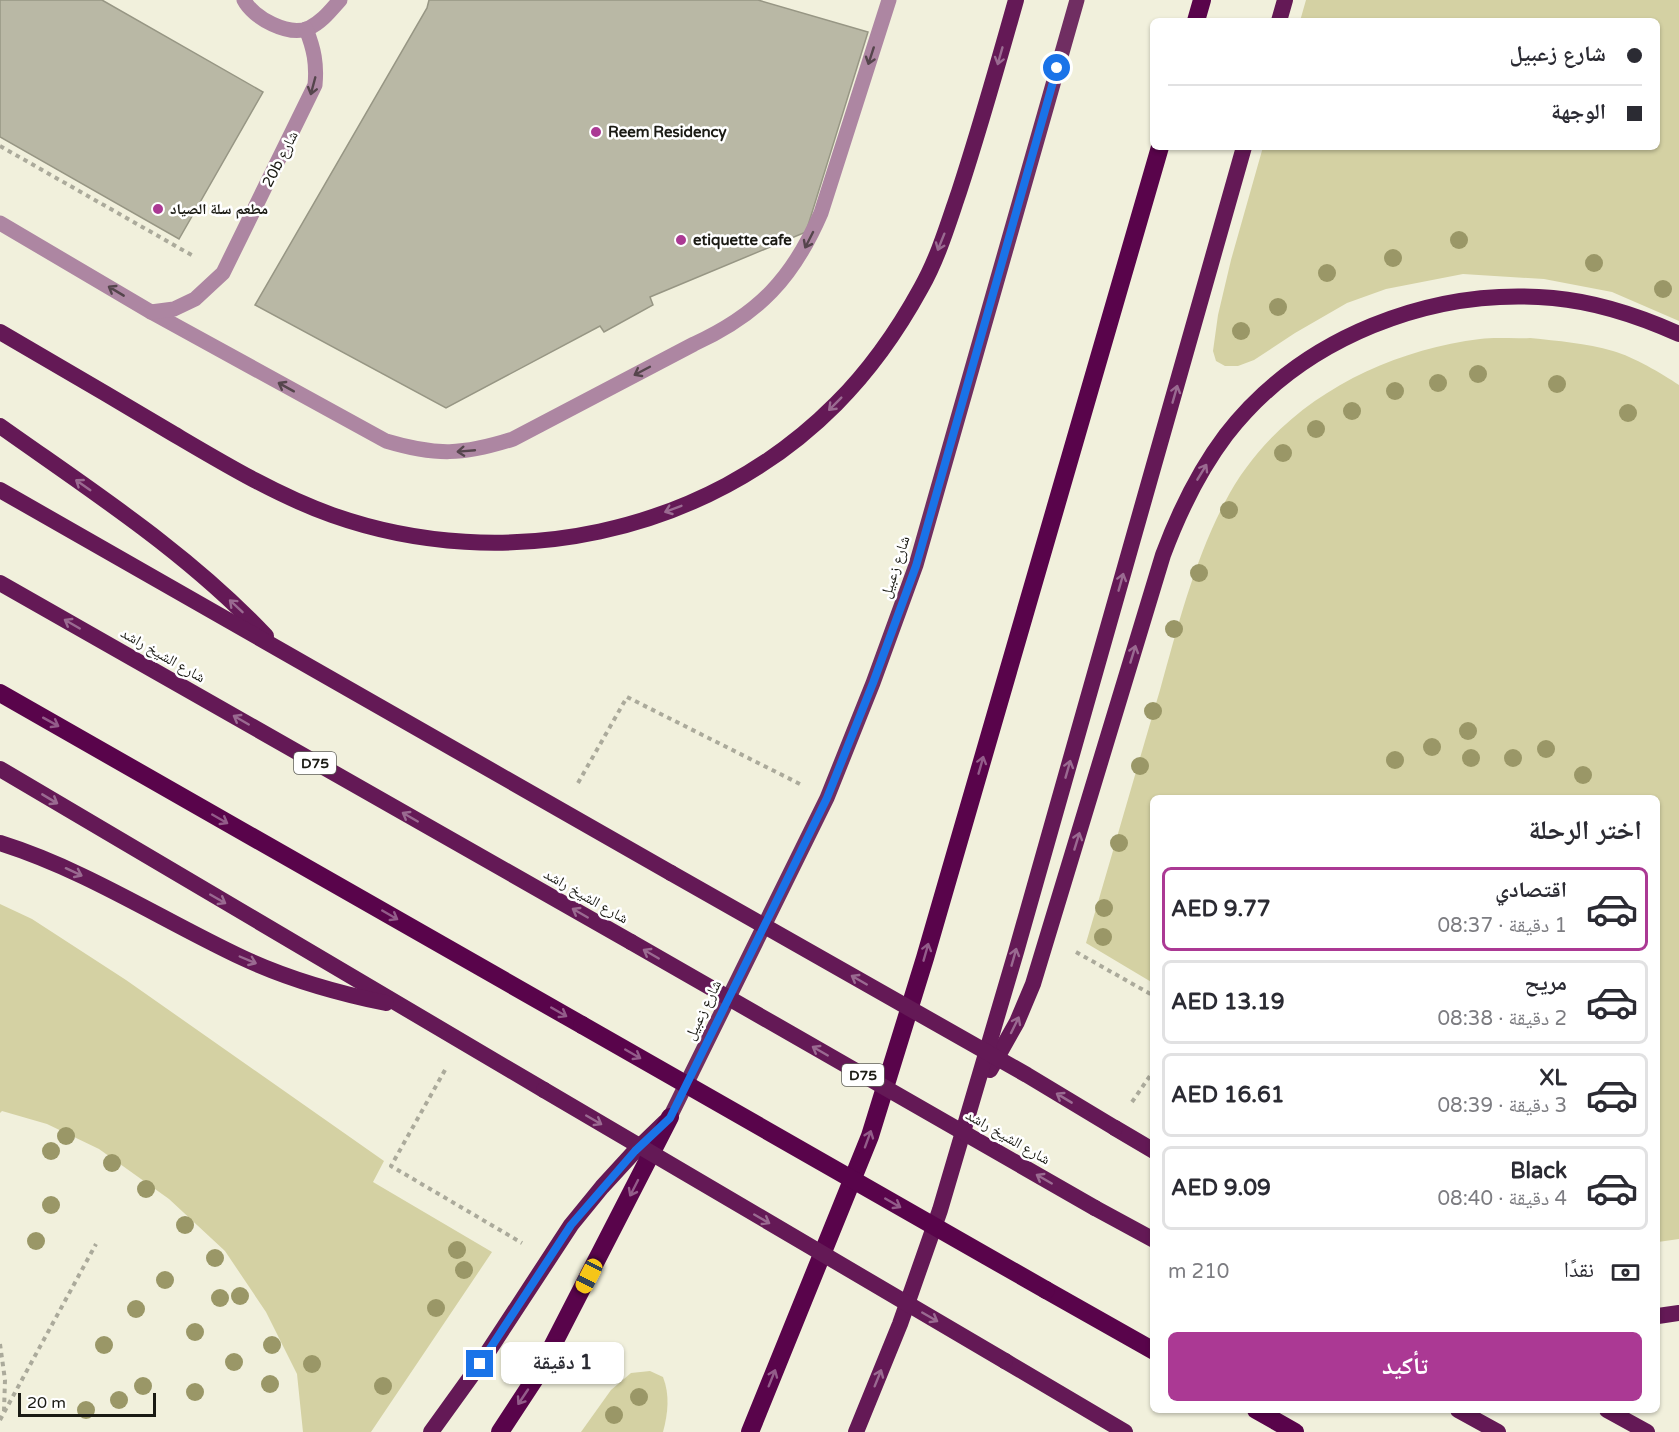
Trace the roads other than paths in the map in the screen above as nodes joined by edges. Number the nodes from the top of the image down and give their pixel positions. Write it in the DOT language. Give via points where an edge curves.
graph roads {
  1 [pos="340,0"];
  2 [pos="889,0"];
  3 [pos="1016,0"];
  4 [pos="1077,0"];
  5 [pos="1202,0"];
  6 [pos="1285,0"];
  7 [pos="243,2"];
  8 [pos="1197,18"];
  9 [pos="1280,18"];
  10 [pos="306,29"];
  11 [pos="1159,150"];
  12 [pos="1243,150"];
  13 [pos="0,223"];
  14 [pos="151,312"];
  15 [pos="0,332"];
  16 [pos="1679,334"];
  17 [pos="0,426"];
  18 [pos="0,490"];
  19 [pos="0,583"];
  20 [pos="277,648"];
  21 [pos="0,693"];
  22 [pos="0,770"];
  23 [pos="0,843"];
  24 [pos="402,1007"];
  25 [pos="975,1094"];
  26 [pos="670,1118"];
  27 [pos="1150,1149"];
  28 [pos="1150,1238"];
  29 [pos="1679,1314"];
  30 [pos="1660,1316"];
  31 [pos="1150,1349"];
  32 [pos="1261,1413"];
  33 [pos="1463,1413"];
  34 [pos="1612,1413"];
  35 [pos="431,1432"];
  36 [pos="500,1432"];
  37 [pos="750,1432"];
  38 [pos="856,1432"];
  39 [pos="1125,1432"];
  40 [pos="1295,1432"];
  41 [pos="1498,1432"];
  42 [pos="1647,1432"];
  1 -- 10 [label="street" via="323,19"];
  2 -- 14 [label="street, one-way" via="821,213 792,269 772,292 722,331 513,439 482,449 450,452 417,450 386,441"];
  3 -- 15 [label="highway, one-way" via="978,136 942,241 923,284 873,363 835,405 792,442 698,500 647,520 542,542 489,544 382,530 281,493"];
  4 -- 26 [label="main road, شارع زعبيل" via="916,566 827,798"];
  5 -- 8 [label="highway"];
  6 -- 9 [label="highway"];
  7 -- 10 [label="street" via="263,20 284,29"];
  10 -- 14 [label="street, 20b شارع, one-way" via="314,49 315,85 223,273 195,299 174,309"];
  37 -- 11 [label="highway, one-way" via="870,1136"];
  25 -- 12 [label="highway, one-way"];
  14 -- 13 [label="street, one-way"];
  25 -- 16 [label="highway, one-way" via="998,1059 1033,984 1179,513 1227,434 1258,400 1332,344 1373,325 1462,299 1554,298 1644,318"];
  20 -- 17 [label="highway, one-way" via="173,549"];
  18 -- 20 [label="highway"];
  28 -- 19 [label="highway, شارع الشيخ راشد / D75, one-way, bridge"];
  27 -- 20 [label="highway, one-way, bridge"];
  21 -- 31 [label="highway, one-way, bridge"];
  22 -- 24 [label="highway, one-way"];
  23 -- 24 [label="highway, one-way" via="94,881 245,958 322,987"];
  24 -- 39 [label="highway, one-way, bridge"];
  38 -- 25 [label="highway, one-way" via="900,1324"];
  26 -- 35 [label="highway" via="635,1151 571,1225"];
  26 -- 36 [label="highway, one-way" via="538,1374"];
  29 -- 30 [label="highway"];
  32 -- 40 [label="highway"];
  33 -- 41 [label="highway"];
  34 -- 42 [label="highway"];
}
